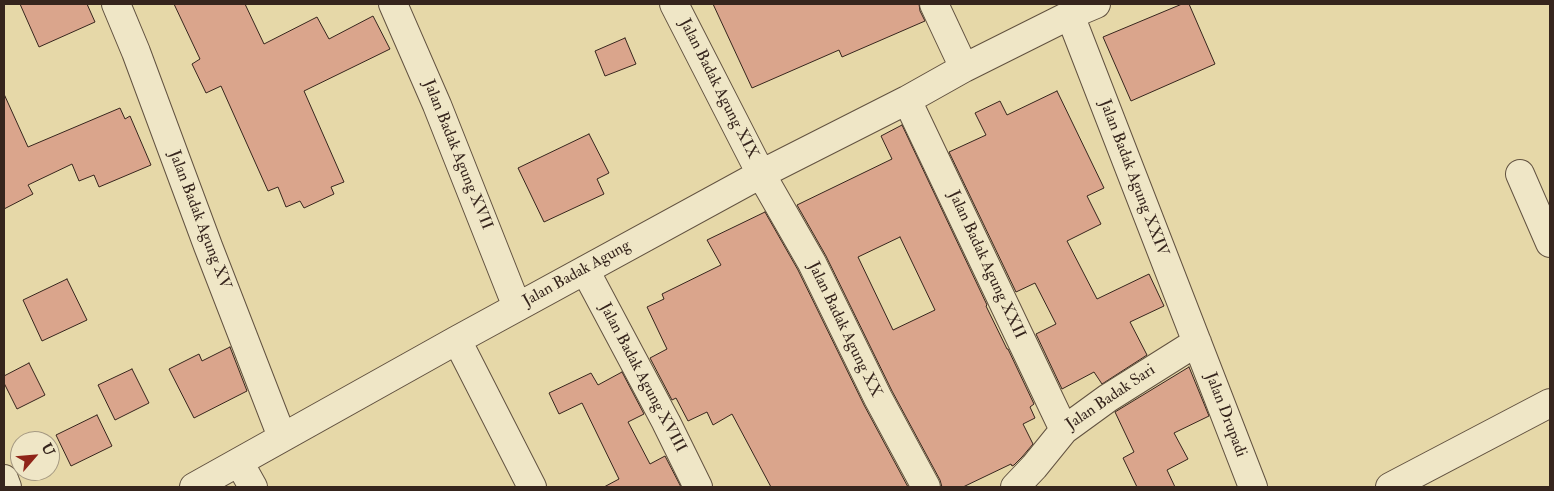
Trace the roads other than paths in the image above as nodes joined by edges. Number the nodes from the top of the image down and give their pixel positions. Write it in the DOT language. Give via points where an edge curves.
graph roads {
  1 [pos="116,4"];
  2 [pos="393,4"];
  3 [pos="674,4"];
  4 [pos="934,4"];
  5 [pos="1096,4"];
  6 [pos="1070,15"];
  7 [pos="964,68"];
  8 [pos="907,100"];
  9 [pos="761,174"];
  10 [pos="1520,174"];
  11 [pos="1550,243"];
  12 [pos="585,270"];
  13 [pos="517,307"];
  14 [pos="457,340"];
  15 [pos="1197,342"];
  16 [pos="1550,403"];
  17 [pos="1064,430"];
  18 [pos="282,437"];
  19 [pos="239,462"];
  20 [pos="4,479"];
  21 [pos="7,487"];
  22 [pos="194,487"];
  23 [pos="253,487"];
  24 [pos="532,487"];
  25 [pos="698,487"];
  26 [pos="926,487"];
  27 [pos="1014,487"];
  28 [pos="1253,487"];
  29 [pos="1390,487"];
  1 -- 18 [label="street, Jalan Badak Agung XV"];
  2 -- 13 [label="street, Jalan Badak Agung XVII"];
  3 -- 9 [label="street, Jalan Badak Agung XIX"];
  4 -- 7 [label="street"];
  5 -- 6 [label="street, Jalan Badak Agung"];
  6 -- 7 [label="street, Jalan Badak Agung"];
  6 -- 15 [label="street, Jalan Badak Agung XXIV"];
  7 -- 8 [label="street, Jalan Badak Agung"];
  8 -- 9 [label="street, Jalan Badak Agung"];
  8 -- 17 [label="street, Jalan Badak Agung XXII"];
  9 -- 12 [label="street, Jalan Badak Agung"];
  9 -- 26 [label="street, Jalan Badak Agung XX" via="812,263"];
  10 -- 11 [label="street"];
  12 -- 13 [label="street, Jalan Badak Agung"];
  12 -- 25 [label="street, Jalan Badak Agung XVIII"];
  13 -- 14 [label="street, Jalan Badak Agung"];
  14 -- 18 [label="street, Jalan Badak Agung"];
  14 -- 24 [label="street"];
  15 -- 17 [label="street, Jalan Badak Sari"];
  15 -- 28 [label="street, Jalan Drupadi"];
  16 -- 29 [label="street"];
  17 -- 27 [label="street, Jalan Badak Sari"];
  18 -- 19 [label="street, Jalan Badak Agung"];
  19 -- 22 [label="street, Jalan Badak Agung"];
  19 -- 23 [label="street"];
  20 -- 21 [label="street"];
}
